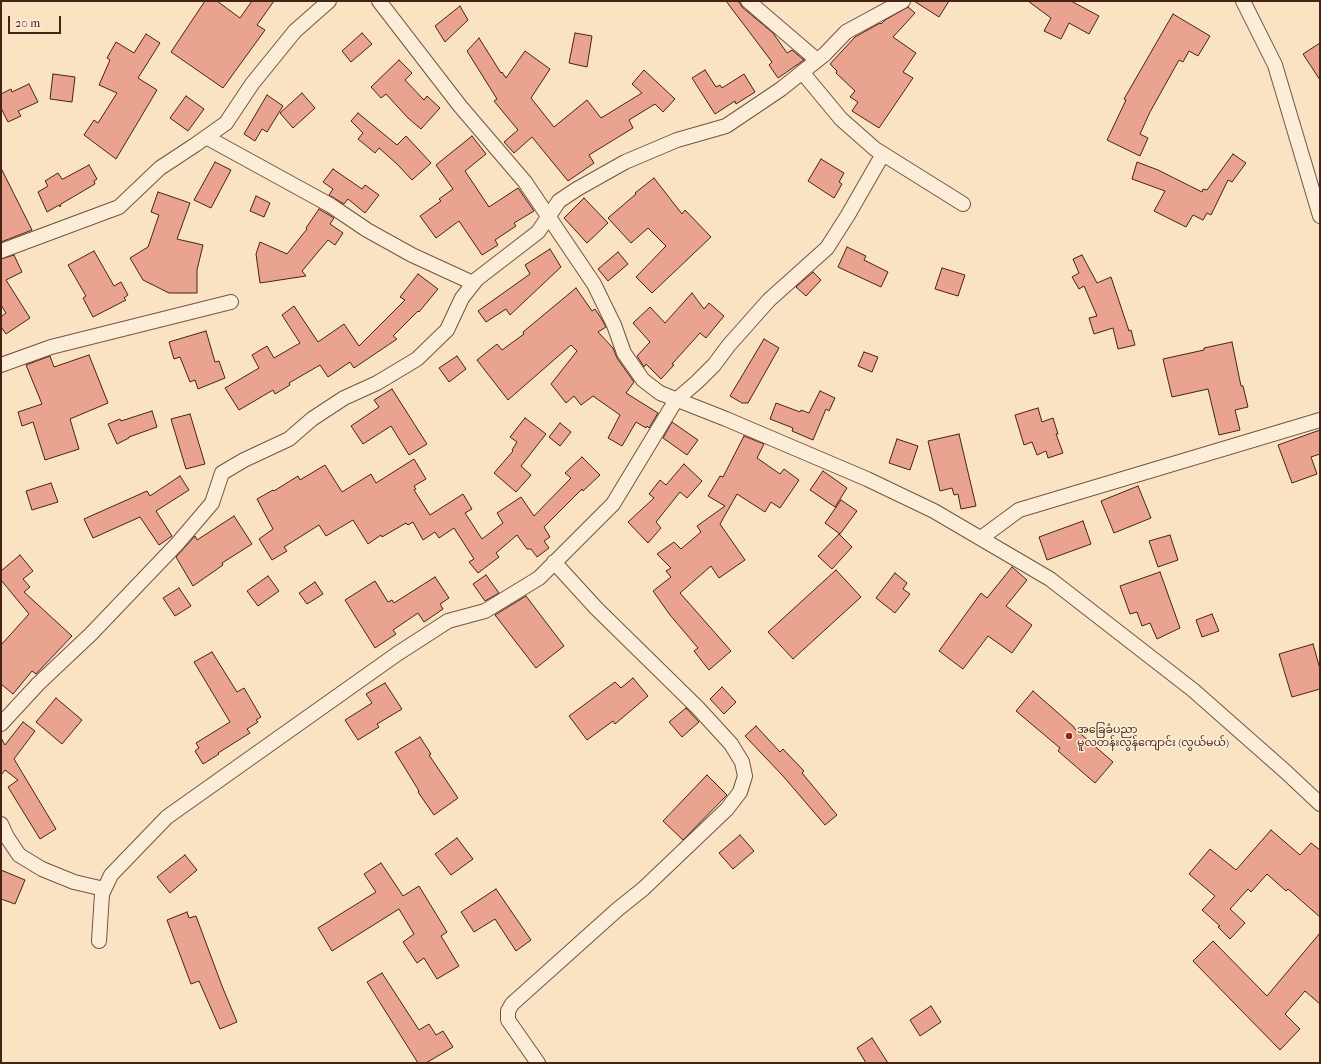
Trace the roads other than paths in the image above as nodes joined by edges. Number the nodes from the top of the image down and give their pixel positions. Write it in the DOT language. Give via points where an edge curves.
graph roads {
  1 [pos="329,1"];
  2 [pos="379,1"];
  3 [pos="748,1"];
  4 [pos="903,1"];
  5 [pos="1243,1"];
  6 [pos="818,60"];
  7 [pos="802,72"];
  8 [pos="206,137"];
  9 [pos="883,154"];
  10 [pos="963,204"];
  11 [pos="1320,216"];
  12 [pos="548,217"];
  13 [pos="1,250"];
  14 [pos="473,284"];
  15 [pos="231,302"];
  16 [pos="1,364"];
  17 [pos="676,400"];
  18 [pos="1320,420"];
  19 [pos="981,538"];
  20 [pos="554,562"];
  21 [pos="1,724"];
  22 [pos="1320,804"];
  23 [pos="2,828"];
  24 [pos="104,889"];
  25 [pos="99,941"];
  26 [pos="538,1063"];
  1 -- 8 [label="street" via="295,31 252,84 226,123"];
  2 -- 12 [label="street" via="460,106 525,182"];
  3 -- 6 [label="street"];
  4 -- 6 [label="street" via="846,32"];
  5 -- 11 [label="street" via="1275,65"];
  6 -- 7 [label="street"];
  7 -- 9 [label="street" via="840,119"];
  7 -- 12 [label="street" via="726,126 677,140 625,162 577,189 560,202"];
  8 -- 13 [label="street" via="160,168 119,207"];
  8 -- 14 [label="street" via="330,205 367,230 412,255"];
  9 -- 10 [label="street"];
  9 -- 17 [label="street" via="827,248 769,300 714,365"];
  12 -- 14 [label="street" via="538,232"];
  12 -- 17 [label="street" via="594,284 624,353 643,380 660,393"];
  14 -- 21 [label="street" via="462,298 447,330 417,359 377,383 344,398 312,419 289,439 222,473 212,503 177,544"];
  15 -- 16 [label="street" via="51,347"];
  17 -- 19 [label="street" via="866,479 934,511"];
  17 -- 20 [label="street" via="613,504"];
  18 -- 19 [label="street" via="1019,510"];
  19 -- 22 [label="street" via="1050,579 1175,675"];
  20 -- 24 [label="street" via="539,578 485,611 448,621 397,654 167,817 111,875"];
  20 -- 26 [label="street" via="731,744 742,762 745,776 740,792 727,809 643,889 512,1004 508,1011 508,1020"];
  23 -- 24 [label="street" via="19,855 42,869 74,882"];
  24 -- 25 [label="street"];
}
